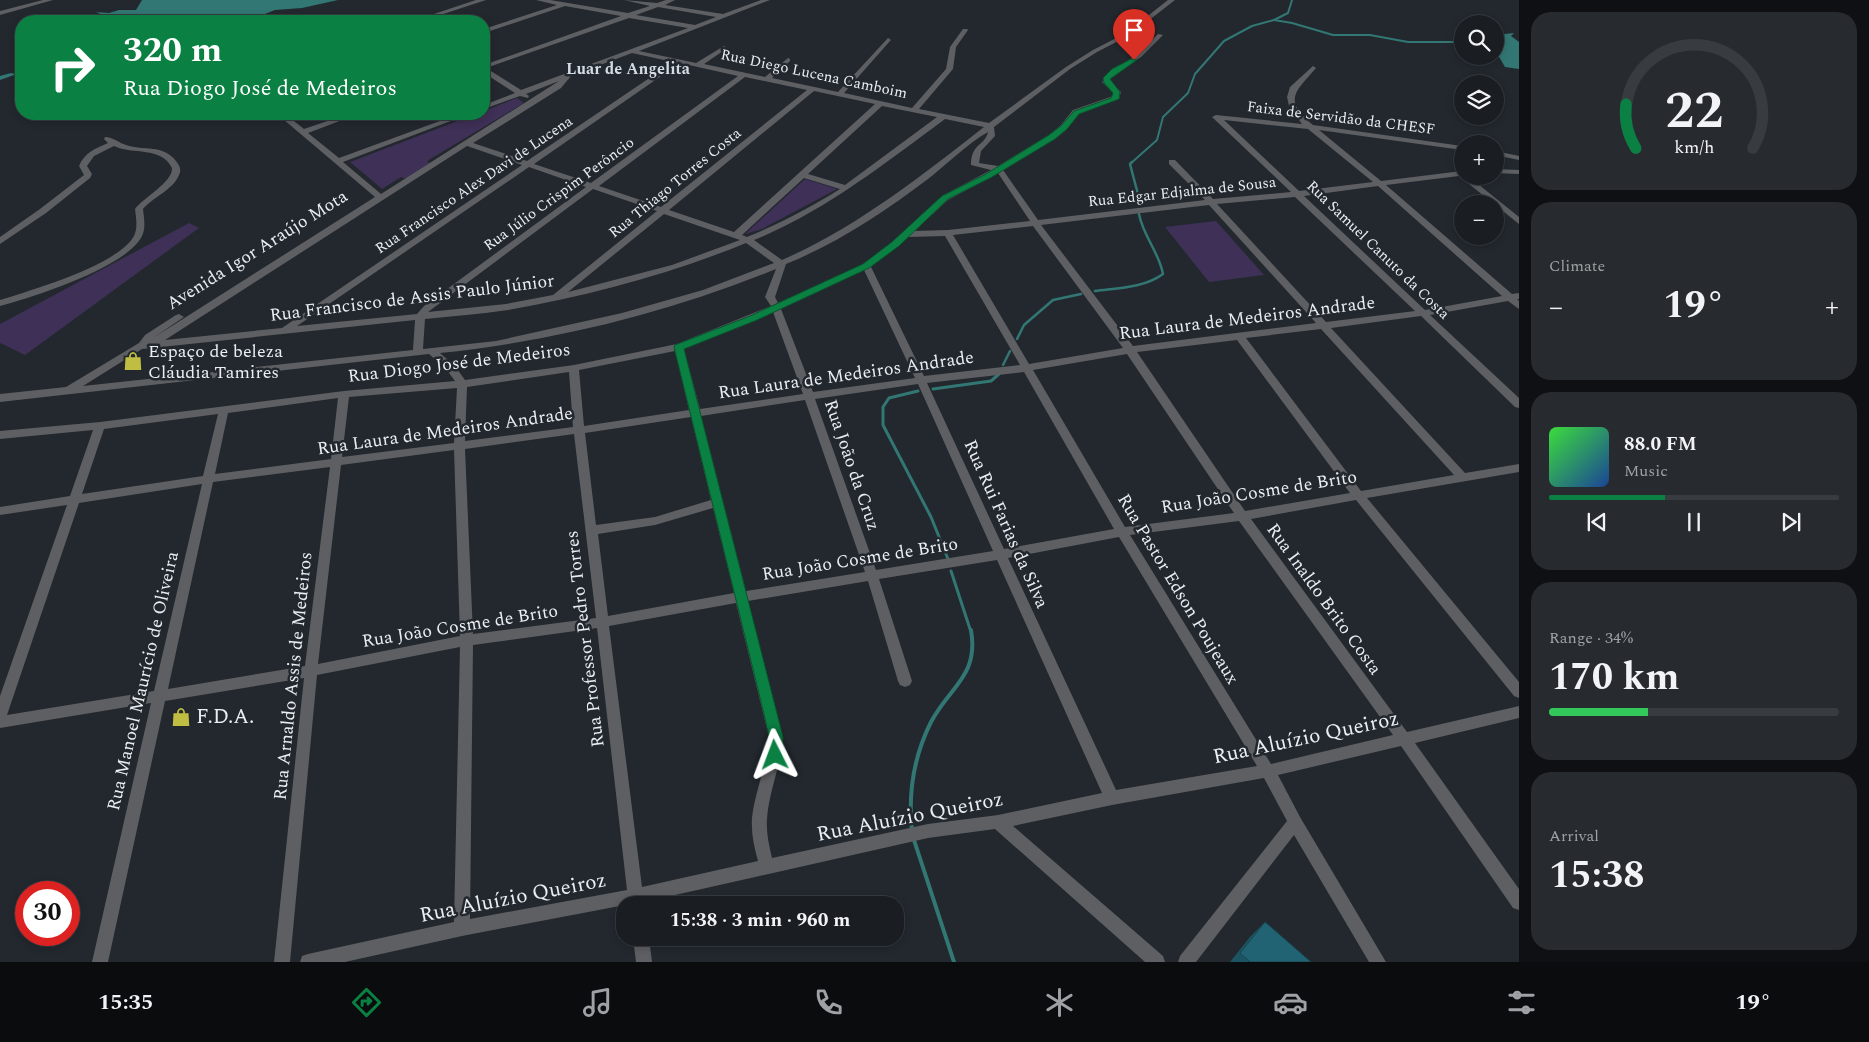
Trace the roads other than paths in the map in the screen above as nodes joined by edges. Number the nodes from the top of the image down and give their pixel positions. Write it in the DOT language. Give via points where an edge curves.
graph roads {
  1 [pos="50,0"];
  2 [pos="483,0"];
  3 [pos="539,0"];
  4 [pos="577,0"];
  5 [pos="626,0"];
  6 [pos="672,0"];
  7 [pos="767,0"];
  8 [pos="1172,0"];
  9 [pos="564,4"];
  10 [pos="657,6"];
  11 [pos="0,13"];
  12 [pos="435,15"];
  13 [pos="628,15"];
  14 [pos="724,17"];
  15 [pos="695,27"];
  16 [pos="490,29"];
  17 [pos="966,30"];
  18 [pos="1160,35"];
  19 [pos="888,40"];
  20 [pos="724,48"];
  21 [pos="631,51"];
  22 [pos="788,60"];
  23 [pos="679,61"];
  24 [pos="699,64"];
  25 [pos="490,66"];
  26 [pos="1313,68"];
  27 [pos="490,72"];
  28 [pos="745,74"];
  29 [pos="568,76"];
  30 [pos="768,78"];
  31 [pos="814,88"];
  32 [pos="520,93"];
  33 [pos="840,94"];
  34 [pos="533,101"];
  35 [pos="882,102"];
  36 [pos="490,105"];
  37 [pos="915,109"];
  38 [pos="944,116"];
  39 [pos="1216,117"];
  40 [pos="289,120"];
  41 [pos="337,120"];
  42 [pos="449,120"];
  43 [pos="990,126"];
  44 [pos="1311,127"];
  45 [pos="304,132"];
  46 [pos="466,143"];
  47 [pos="1454,147"];
  48 [pos="1504,155"];
  49 [pos="1519,158"];
  50 [pos="339,161"];
  51 [pos="1172,162"];
  52 [pos="528,165"];
  53 [pos="999,169"];
  54 [pos="1504,171"];
  55 [pos="1519,172"];
  56 [pos="804,175"];
  57 [pos="1454,175"];
  58 [pos="1379,183"];
  59 [pos="1475,185"];
  60 [pos="592,187"];
  61 [pos="846,188"];
  62 [pos="1300,194"];
  63 [pos="379,197"];
  64 [pos="1211,202"];
  65 [pos="662,211"];
  66 [pos="1519,221"];
  67 [pos="1035,222"];
  68 [pos="948,232"];
  69 [pos="905,234"];
  70 [pos="735,236"];
  71 [pos="746,239"];
  72 [pos="0,241"];
  73 [pos="782,264"];
  74 [pos="866,266"];
  75 [pos="1514,297"];
  76 [pos="553,299"];
  77 [pos="0,303"];
  78 [pos="1519,306"];
  79 [pos="776,307"];
  80 [pos="1423,313"];
  81 [pos="420,316"];
  82 [pos="1324,325"];
  83 [pos="283,331"];
  84 [pos="1239,336"];
  85 [pos="140,346"];
  86 [pos="679,347"];
  87 [pos="1130,350"];
  88 [pos="430,351"];
  89 [pos="418,353"];
  90 [pos="574,368"];
  91 [pos="1027,368"];
  92 [pos="921,380"];
  93 [pos="462,384"];
  94 [pos="68,390"];
  95 [pos="344,394"];
  96 [pos="809,396"];
  97 [pos="0,398"];
  98 [pos="1519,404"];
  99 [pos="224,409"];
  100 [pos="694,414"];
  101 [pos="100,426"];
  102 [pos="579,430"];
  103 [pos="0,435"];
  104 [pos="459,446"];
  105 [pos="336,463"];
  106 [pos="1519,468"];
  107 [pos="1463,478"];
  108 [pos="208,479"];
  109 [pos="1358,495"];
  110 [pos="74,501"];
  111 [pos="717,503"];
  112 [pos="0,512"];
  113 [pos="1242,516"];
  114 [pos="592,530"];
  115 [pos="1122,532"];
  116 [pos="1000,555"];
  117 [pos="872,575"];
  118 [pos="741,597"];
  119 [pos="603,622"];
  120 [pos="467,640"];
  121 [pos="312,671"];
  122 [pos="905,681"];
  123 [pos="1519,692"];
  124 [pos="159,696"];
  125 [pos="1519,712"];
  126 [pos="0,716"];
  127 [pos="0,722"];
  128 [pos="1404,739"];
  129 [pos="1268,770"];
  130 [pos="1112,798"];
  131 [pos="998,822"];
  132 [pos="1295,822"];
  133 [pos="767,867"];
  134 [pos="636,896"];
  135 [pos="656,896"];
  136 [pos="1519,902"];
  137 [pos="616,904"];
  138 [pos="462,928"];
  139 [pos="642,946"];
  140 [pos="100,962"];
  141 [pos="282,962"];
  142 [pos="308,962"];
  143 [pos="644,962"];
  144 [pos="1157,962"];
  145 [pos="1186,962"];
  146 [pos="1378,962"];
  1 -- 11 [label="street"];
  2 -- 12 [label="street"];
  3 -- 9 [label="street"];
  4 -- 9 [label="street"];
  5 -- 10 [label="street"];
  6 -- 10 [label="street"];
  7 -- 14 [label="street"];
  8 -- 43 [label="street" via="1128,34 1083,58"];
  9 -- 13 [label="street"];
  9 -- 16 [label="street"];
  10 -- 13 [label="street"];
  10 -- 14 [label="street"];
  13 -- 15 [label="street"];
  13 -- 25 [label="street"];
  14 -- 15 [label="street"];
  15 -- 21 [label="street"];
  17 -- 37 [label="street" via="954,46 949,69"];
  18 -- 53 [label="street, Rua Diogo José de Medeiros" via="1139,56 1106,78 1117,92 1116,97 1076,112 1058,133"];
  19 -- 33 [label="street"];
  20 -- 24 [label="street"];
  21 -- 23 [label="street, Rua Diego Lucena Camboim"];
  21 -- 29 [label="street"];
  22 -- 30 [label="street"];
  23 -- 24 [label="street, Rua Diego Lucena Camboim"];
  23 -- 52 [label="street, Rua Francisco Alex Davi de Lucena"];
  24 -- 28 [label="street, Rua Diego Lucena Camboim"];
  26 -- 44 [label="street" via="1293,89 1291,97 1298,114"];
  27 -- 32 [label="street"];
  28 -- 30 [label="street, Rua Diego Lucena Camboim"];
  28 -- 60 [label="street, Rua Júlio Crispim Perôncio"];
  29 -- 32 [label="street"];
  29 -- 34 [label="street, Avenida Igor Araújo Mota"];
  30 -- 31 [label="street, Rua Diego Lucena Camboim"];
  31 -- 33 [label="street, Rua Diego Lucena Camboim"];
  31 -- 65 [label="street, Rua Thiago Torres Costa"];
  32 -- 34 [label="street"];
  32 -- 36 [label="street"];
  33 -- 35 [label="street, Rua Diego Lucena Camboim"];
  34 -- 46 [label="street, Avenida Igor Araújo Mota"];
  35 -- 37 [label="street, Rua Diego Lucena Camboim"];
  35 -- 56 [label="street"];
  37 -- 38 [label="street, Rua Diego Lucena Camboim"];
  38 -- 43 [label="street, Rua Diego Lucena Camboim"];
  38 -- 61 [label="street, Rua Francisco de Assis Paulo Júnior"];
  39 -- 44 [label="street, Faixa de Servidão da CHESF"];
  39 -- 62 [label="street, Rua Samuel Canuto da Costa"];
  40 -- 45 [label="street"];
  41 -- 45 [label="street"];
  42 -- 50 [label="street"];
  43 -- 53 [label="street" via="992,136 973,155 975,165"];
  43 -- 73 [label="street" via="864,221"];
  44 -- 47 [label="street, Faixa de Servidão da CHESF"];
  44 -- 58 [label="street"];
  45 -- 50 [label="street"];
  46 -- 52 [label="street"];
  46 -- 63 [label="street, Avenida Igor Araújo Mota"];
  48 -- 49 [label="street"];
  50 -- 63 [label="street"];
  51 -- 64 [label="street"];
  52 -- 60 [label="street"];
  52 -- 83 [label="street, Rua Francisco Alex Davi de Lucena"];
  53 -- 67 [label="street, Rua Inaldo Brito Costa"];
  53 -- 69 [label="street, Rua Diogo José de Medeiros" via="945,198"];
  54 -- 55 [label="street"];
  56 -- 61 [label="street"];
  56 -- 70 [label="street"];
  57 -- 58 [label="street, Rua Edgar Edjalma de Sousa"];
  58 -- 62 [label="street, Rua Edgar Edjalma de Sousa"];
  58 -- 75 [label="street"];
  59 -- 66 [label="street"];
  60 -- 65 [label="street"];
  60 -- 81 [label="street, Rua Júlio Crispim Perôncio" via="435,301"];
  61 -- 71 [label="street, Rua Francisco de Assis Paulo Júnior" via="810,210"];
  62 -- 64 [label="street, Rua Edgar Edjalma de Sousa"];
  62 -- 80 [label="street, Rua Samuel Canuto da Costa"];
  63 -- 85 [label="street, Avenida Igor Araújo Mota" via="158,340"];
  64 -- 67 [label="street, Rua Edgar Edjalma de Sousa"];
  64 -- 82 [label="street"];
  65 -- 70 [label="street"];
  65 -- 76 [label="street, Rua Thiago Torres Costa"];
  67 -- 68 [label="street, Rua Edgar Edjalma de Sousa"];
  67 -- 87 [label="street, Rua Inaldo Brito Costa"];
  68 -- 69 [label="street, Rua Edgar Edjalma de Sousa"];
  68 -- 91 [label="street, Rua Pastor Edson Poujeaux"];
  69 -- 74 [label="street, Rua Diogo José de Medeiros"];
  70 -- 71 [label="street"];
  71 -- 73 [label="street"];
  71 -- 76 [label="street, Rua Francisco de Assis Paulo Júnior" via="646,275"];
  72 -- 77 [label="street" via="77,184 88,174 84,161 111,141 124,148 160,151 176,168 172,179 138,209 140,227 137,238 118,255 63,281"];
  73 -- 79 [label="street, Rua João da Cruz" via="770,297"];
  73 -- 88 [label="street" via="697,295 566,331 496,344"];
  74 -- 79 [label="street, Rua Diogo José de Medeiros"];
  74 -- 92 [label="street, Rua Rui Farias da Silva"];
  75 -- 78 [label="street"];
  75 -- 80 [label="street, Rua Laura de Medeiros Andrade"];
  76 -- 81 [label="street, Rua Francisco de Assis Paulo Júnior"];
  79 -- 86 [label="street, Rua Diogo José de Medeiros"];
  79 -- 96 [label="street, Rua João da Cruz"];
  80 -- 82 [label="street, Rua Laura de Medeiros Andrade"];
  80 -- 98 [label="street, Rua Samuel Canuto da Costa"];
  81 -- 83 [label="street, Rua Francisco de Assis Paulo Júnior"];
  81 -- 89 [label="street"];
  82 -- 84 [label="street, Rua Laura de Medeiros Andrade"];
  82 -- 107 [label="street"];
  83 -- 85 [label="street, Rua Francisco de Assis Paulo Júnior"];
  84 -- 87 [label="street, Rua Laura de Medeiros Andrade"];
  84 -- 109 [label="street"];
  85 -- 94 [label="street, Avenida Igor Araújo Mota"];
  86 -- 90 [label="street, Rua Diogo José de Medeiros"];
  86 -- 100 [label="street"];
  87 -- 91 [label="street, Rua Laura de Medeiros Andrade"];
  87 -- 113 [label="street, Rua Inaldo Brito Costa"];
  88 -- 89 [label="street"];
  88 -- 93 [label="street" via="450,367"];
  89 -- 94 [label="street"];
  90 -- 93 [label="street, Rua Diogo José de Medeiros"];
  90 -- 102 [label="street, Rua Professor Pedro Torres"];
  91 -- 92 [label="street, Rua Laura de Medeiros Andrade"];
  91 -- 115 [label="street, Rua Pastor Edson Poujeaux"];
  92 -- 96 [label="street, Rua Laura de Medeiros Andrade"];
  92 -- 116 [label="street, Rua Rui Farias da Silva"];
  93 -- 95 [label="street, Rua Diogo José de Medeiros"];
  93 -- 104 [label="street"];
  94 -- 97 [label="street"];
  95 -- 99 [label="street, Rua Diogo José de Medeiros"];
  95 -- 105 [label="street, Rua Arnaldo Assis de Medeiros"];
  96 -- 100 [label="street, Rua Laura de Medeiros Andrade"];
  96 -- 117 [label="street, Rua João da Cruz"];
  99 -- 101 [label="street, Rua Diogo José de Medeiros"];
  99 -- 108 [label="street, Rua Manoel Maurício de Oliveira"];
  100 -- 102 [label="street, Rua Laura de Medeiros Andrade"];
  100 -- 111 [label="street"];
  101 -- 103 [label="street, Rua Diogo José de Medeiros"];
  101 -- 110 [label="street"];
  102 -- 104 [label="street, Rua Laura de Medeiros Andrade"];
  102 -- 114 [label="street, Rua Professor Pedro Torres"];
  104 -- 105 [label="street, Rua Laura de Medeiros Andrade"];
  104 -- 120 [label="street"];
  105 -- 108 [label="street, Rua Laura de Medeiros Andrade"];
  105 -- 121 [label="street, Rua Arnaldo Assis de Medeiros"];
  106 -- 107 [label="street, Rua João Cosme de Brito"];
  107 -- 109 [label="street, Rua João Cosme de Brito"];
  108 -- 110 [label="street, Rua Laura de Medeiros Andrade"];
  108 -- 124 [label="street, Rua Manoel Maurício de Oliveira"];
  109 -- 113 [label="street, Rua João Cosme de Brito"];
  109 -- 123 [label="street"];
  110 -- 112 [label="street, Rua Laura de Medeiros Andrade"];
  110 -- 126 [label="street"];
  111 -- 114 [label="street" via="655,521"];
  111 -- 118 [label="street"];
  113 -- 115 [label="street, Rua João Cosme de Brito"];
  113 -- 128 [label="street, Rua Inaldo Brito Costa"];
  114 -- 119 [label="street, Rua Professor Pedro Torres"];
  115 -- 116 [label="street, Rua João Cosme de Brito"];
  115 -- 129 [label="street, Rua Pastor Edson Poujeaux"];
  116 -- 117 [label="street, Rua João Cosme de Brito"];
  116 -- 130 [label="street, Rua Rui Farias da Silva"];
  117 -- 118 [label="street, Rua João Cosme de Brito"];
  117 -- 122 [label="street, Rua João da Cruz"];
  118 -- 119 [label="street, Rua João Cosme de Brito"];
  118 -- 133 [label="street" via="776,737 775,755 760,811 760,838"];
  119 -- 120 [label="street, Rua João Cosme de Brito"];
  119 -- 134 [label="street, Rua Professor Pedro Torres"];
  120 -- 121 [label="street, Rua João Cosme de Brito"];
  120 -- 138 [label="street"];
  121 -- 124 [label="street, Rua João Cosme de Brito"];
  121 -- 141 [label="street, Rua Arnaldo Assis de Medeiros"];
  124 -- 127 [label="street, Rua João Cosme de Brito"];
  124 -- 140 [label="street, Rua Manoel Maurício de Oliveira"];
  125 -- 128 [label="street, Rua Aluízio Queiroz"];
  128 -- 129 [label="street, Rua Aluízio Queiroz"];
  128 -- 136 [label="street, Rua Inaldo Brito Costa"];
  129 -- 130 [label="street, Rua Aluízio Queiroz"];
  129 -- 132 [label="street, Rua Pastor Edson Poujeaux"];
  130 -- 131 [label="street, Rua Aluízio Queiroz"];
  131 -- 133 [label="street, Rua Aluízio Queiroz" via="928,831"];
  131 -- 144 [label="street"];
  132 -- 145 [label="street"];
  132 -- 146 [label="street, Rua Pastor Edson Poujeaux"];
  133 -- 135 [label="street, Rua Aluízio Queiroz"];
  137 -- 138 [label="street, Rua Aluízio Queiroz"];
  138 -- 142 [label="street, Rua Aluízio Queiroz"];
  139 -- 143 [label="street"];
}
